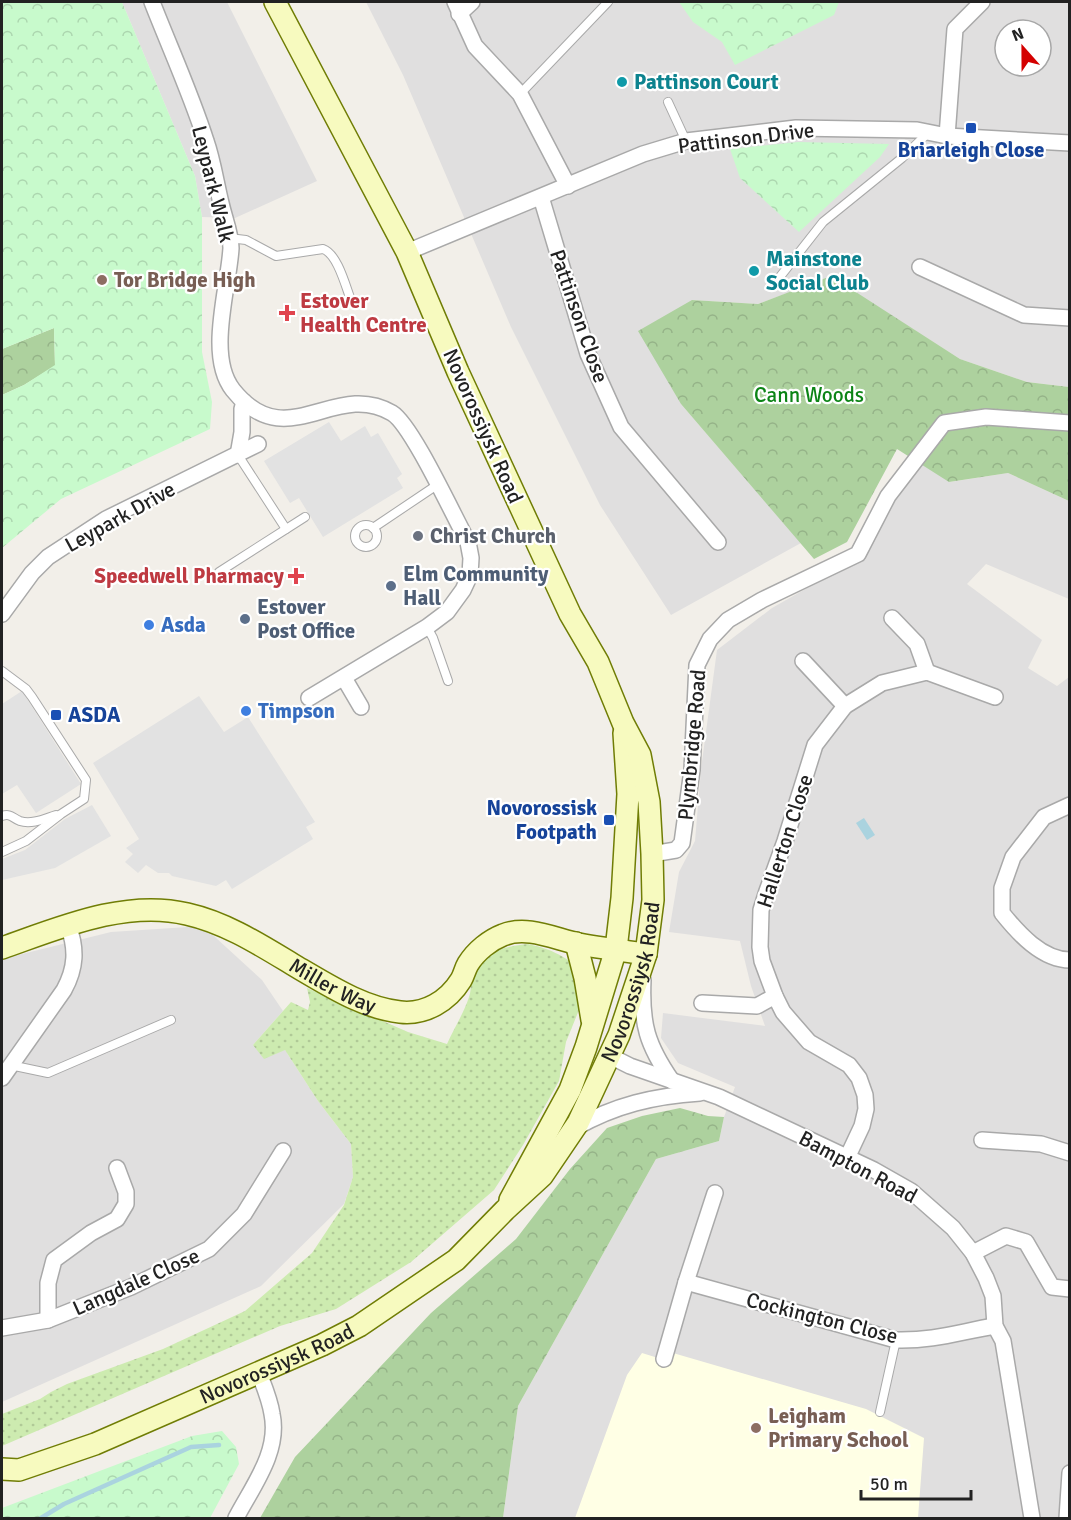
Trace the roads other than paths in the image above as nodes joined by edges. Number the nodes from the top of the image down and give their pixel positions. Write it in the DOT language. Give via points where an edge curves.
graph roads {
  1 [pos="152,2"];
  2 [pos="275,2"];
  3 [pos="472,2"];
  4 [pos="608,2"];
  5 [pos="982,2"];
  6 [pos="457,8"];
  7 [pos="520,94"];
  8 [pos="668,102"];
  9 [pos="929,132"];
  10 [pos="947,136"];
  11 [pos="686,141"];
  12 [pos="1070,143"];
  13 [pos="568,186"];
  14 [pos="541,197"];
  15 [pos="229,238"];
  16 [pos="407,252"];
  17 [pos="920,267"];
  18 [pos="779,278"];
  19 [pos="352,303"];
  20 [pos="1070,318"];
  21 [pos="244,402"];
  22 [pos="1070,423"];
  23 [pos="258,444"];
  24 [pos="238,455"];
  25 [pos="437,485"];
  26 [pos="305,517"];
  27 [pos="373,528"];
  28 [pos="286,529"];
  29 [pos="718,542"];
  30 [pos="219,572"];
  31 [pos="2,614"];
  32 [pos="892,618"];
  33 [pos="427,627"];
  34 [pos="803,661"];
  35 [pos="2,671"];
  36 [pos="927,672"];
  37 [pos="344,678"];
  38 [pos="448,681"];
  39 [pos="995,697"];
  40 [pos="309,698"];
  41 [pos="845,706"];
  42 [pos="361,707"];
  43 [pos="623,723"];
  44 [pos="1070,805"];
  45 [pos="61,814"];
  46 [pos="2,816"];
  47 [pos="2,852"];
  48 [pos="652,854"];
  49 [pos="68,925"];
  50 [pos="576,943"];
  51 [pos="2,948"];
  52 [pos="616,949"];
  53 [pos="645,958"];
  54 [pos="1070,960"];
  55 [pos="775,996"];
  56 [pos="702,1003"];
  57 [pos="171,1020"];
  58 [pos="593,1026"];
  59 [pos="586,1047"];
  60 [pos="610,1056"];
  61 [pos="6,1071"];
  62 [pos="672,1081"];
  63 [pos="706,1092"];
  64 [pos="574,1129"];
  65 [pos="982,1140"];
  66 [pos="283,1151"];
  67 [pos="1070,1153"];
  68 [pos="847,1158"];
  69 [pos="117,1168"];
  70 [pos="715,1192"];
  71 [pos="505,1210"];
  72 [pos="973,1253"];
  73 [pos="686,1282"];
  74 [pos="1070,1289"];
  75 [pos="48,1320"];
  76 [pos="994,1326"];
  77 [pos="2,1328"];
  78 [pos="896,1340"];
  79 [pos="664,1359"];
  80 [pos="260,1373"];
  81 [pos="880,1412"];
  82 [pos="10,1469"];
  83 [pos="1070,1473"];
  84 [pos="2,1485"];
  85 [pos="236,1518"];
  86 [pos="1032,1518"];
  87 [pos="1067,1518"];
  1 -- 15 [label="street, Leypark Walk" via="207,142"];
  2 -- 16 [label="main road, Novorossiysk Road"];
  3 -- 6 [label="street"];
  4 -- 7 [label="lane"];
  5 -- 10 [label="street" via="955,29"];
  6 -- 7 [label="street" via="475,46"];
  7 -- 13 [label="street"];
  8 -- 11 [label="lane"];
  9 -- 10 [label="street, Pattinson Drive"];
  9 -- 11 [label="street, Pattinson Drive" via="796,128"];
  9 -- 18 [label="lane" via="823,222"];
  10 -- 12 [label="street, Pattinson Drive"];
  11 -- 13 [label="street, Pattinson Drive" via="643,154"];
  13 -- 14 [label="street, Pattinson Drive"];
  14 -- 16 [label="street, Pattinson Drive"];
  14 -- 29 [label="street, Pattinson Close" via="588,354 621,427"];
  15 -- 19 [label="lane" via="246,240 276,256 329,251"];
  15 -- 21 [label="street, Leypark Walk" via="221,308 221,355 231,388"];
  16 -- 43 [label="main road, Novorossiysk Road" via="458,372 570,614 598,662"];
  17 -- 20 [label="street" via="1024,315"];
  21 -- 24 [label="street"];
  21 -- 25 [label="street, Leypark Walk" via="261,414 287,420 355,404 393,413 421,453"];
  22 -- 48 [label="street, Plymbridge Road" via="986,417 944,423 888,496 858,554 762,600 722,626 710,639 697,665 692,771 682,843 676,850"];
  23 -- 24 [label="street, Leypark Drive"];
  24 -- 28 [label="lane"];
  24 -- 31 [label="street, Leypark Drive" via="106,519 48,557"];
  25 -- 27 [label="lane"];
  25 -- 33 [label="street, Leypark Walk" via="468,542 470,574 457,601"];
  26 -- 28 [label="lane"];
  28 -- 30 [label="lane"];
  32 -- 36 [label="street" via="917,644"];
  33 -- 37 [label="street, Leypark Walk"];
  33 -- 38 [label="lane"];
  34 -- 41 [label="street"];
  35 -- 45 [label="lane" via="26,689 86,780 84,799"];
  36 -- 39 [label="street"];
  36 -- 41 [label="street, Hallerton Close" via="882,683"];
  37 -- 40 [label="street, Leypark Walk"];
  37 -- 42 [label="street"];
  41 -- 55 [label="street, Hallerton Close" via="816,745 761,910 762,961"];
  43 -- 48 [label="main road, Novorossiysk Road" via="640,755 649,802"];
  43 -- 52 [label="main road, Novorossiysk Road" via="628,794"];
  44 -- 54 [label="street" via="1044,817 1013,857 1002,888 1002,914 1017,931 1036,948"];
  45 -- 46 [label="lane" via="33,822"];
  45 -- 47 [label="lane" via="26,841"];
  48 -- 53 [label="main road, Novorossiysk Road" via="653,900"];
  49 -- 50 [label="main road, Miller Way" via="132,911 185,913 235,931 333,988 376,1007 402,1012 437,1005 452,994 476,953 504,934 521,932"];
  49 -- 51 [label="main road, Miller Way"];
  49 -- 61 [label="street" via="75,951 72,976"];
  50 -- 52 [label="main road, Miller Way"];
  50 -- 58 [label="main road"];
  52 -- 53 [label="main road, Miller Way"];
  52 -- 58 [label="main road, Novorossiysk Road"];
  53 -- 60 [label="main road, Novorossiysk Road"];
  53 -- 62 [label="street" via="643,1018 650,1043"];
  55 -- 56 [label="street" via="757,1006"];
  55 -- 68 [label="street, Hallerton Close" via="783,1012 809,1042 849,1065 859,1078 866,1110"];
  57 -- 61 [label="lane" via="48,1073"];
  58 -- 59 [label="main road, Novorossiysk Road"];
  59 -- 60 [label="main road"];
  59 -- 71 [label="main road, Novorossiysk Road" via="570,1090"];
  60 -- 62 [label="street, Bampton Road"];
  60 -- 64 [label="main road, Novorossiysk Road"];
  62 -- 63 [label="street, Bampton Road"];
  63 -- 64 [label="street" via="644,1100 597,1116"];
  63 -- 68 [label="street, Bampton Road"];
  64 -- 71 [label="main road, Novorossiysk Road" via="542,1176"];
  65 -- 67 [label="street" via="1041,1144"];
  66 -- 75 [label="street, Langdale Close" via="244,1214 209,1249 131,1287"];
  68 -- 72 [label="street, Bampton Road" via="911,1191 953,1228"];
  69 -- 75 [label="street, Langdale Close" via="126,1191 126,1204 117,1219 54,1260 48,1283"];
  70 -- 73 [label="street"];
  71 -- 80 [label="main road, Novorossiysk Road" via="456,1260 359,1326"];
  72 -- 74 [label="street" via="1005,1236 1026,1242 1052,1287"];
  72 -- 76 [label="street, Bampton Road" via="993,1296"];
  73 -- 78 [label="street, Cockington Close"];
  73 -- 79 [label="street"];
  75 -- 77 [label="street, Langdale Close"];
  76 -- 78 [label="street, Cockington Close" via="936,1339"];
  76 -- 86 [label="street, Bampton Road" via="1003,1341"];
  78 -- 81 [label="lane"];
  80 -- 82 [label="main road, Novorossiysk Road" via="95,1444"];
  80 -- 85 [label="street" via="274,1430 270,1452"];
  82 -- 84 [label="main road, Novorossiysk Road"];
  83 -- 87 [label="street"];
}
